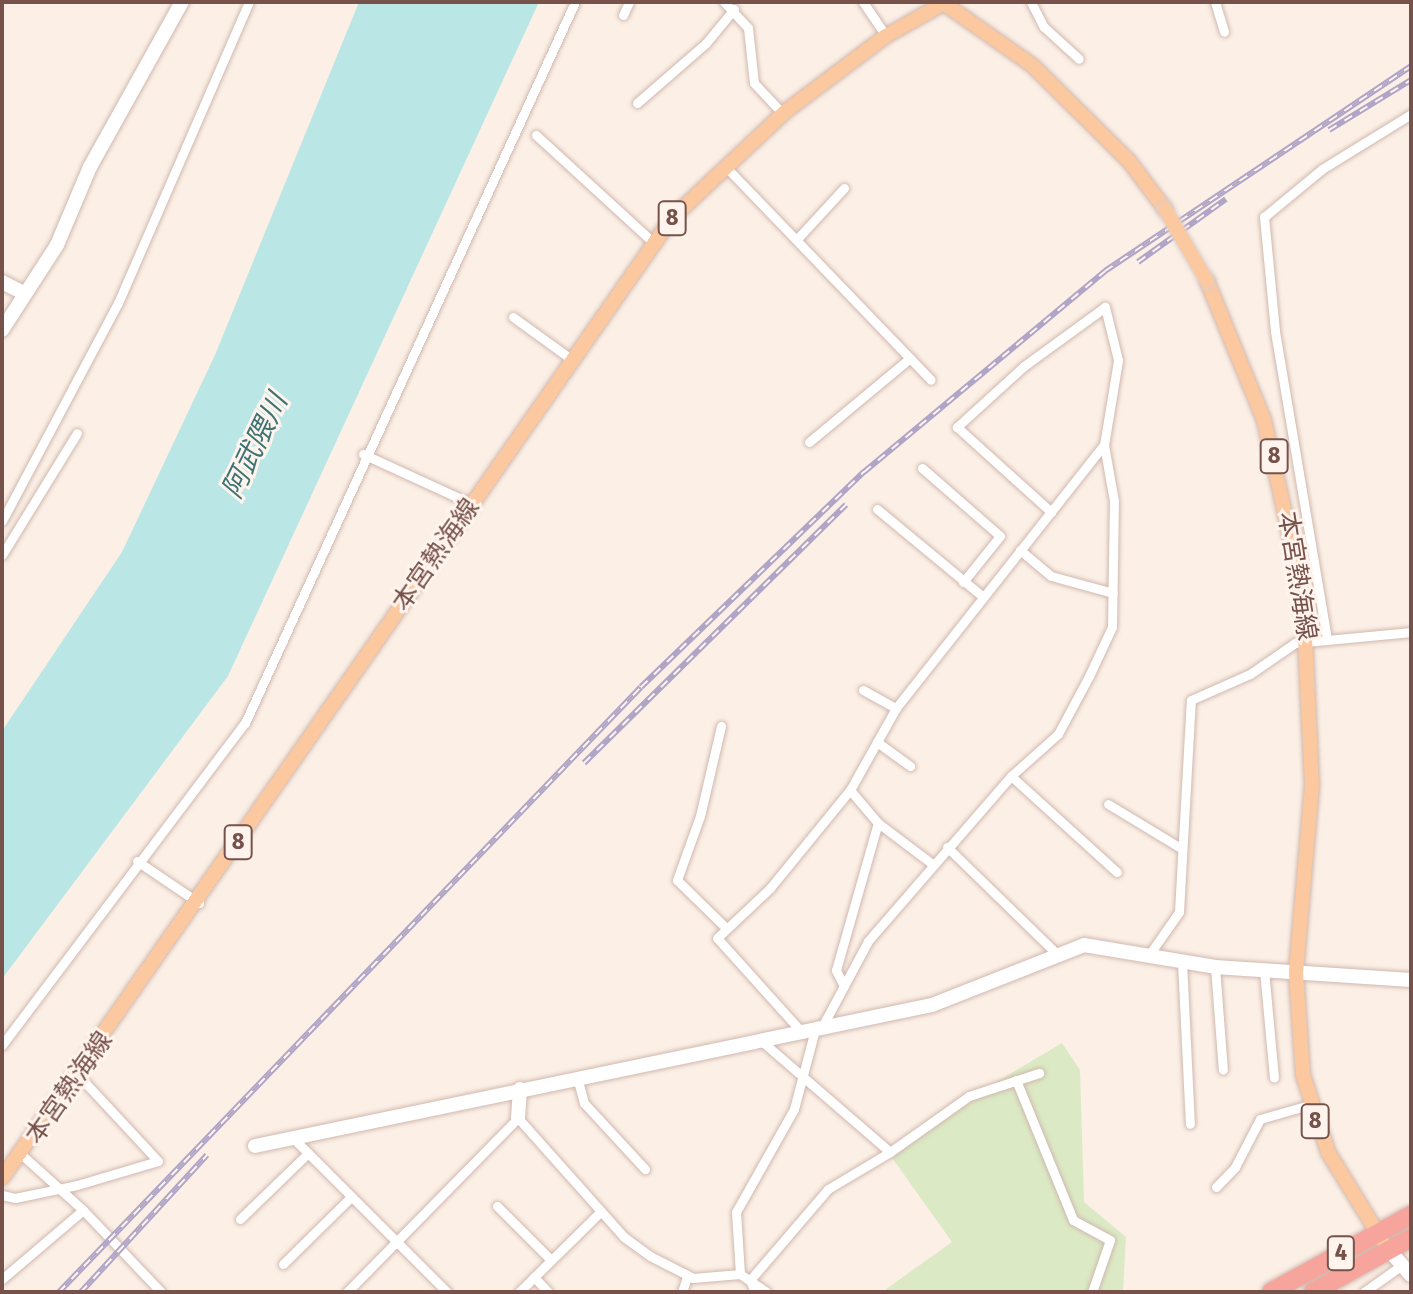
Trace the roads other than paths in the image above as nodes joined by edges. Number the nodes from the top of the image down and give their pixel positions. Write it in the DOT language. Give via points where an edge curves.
graph roads {
  1 [pos="182,2"];
  2 [pos="249,2"];
  3 [pos="575,2"];
  4 [pos="629,2"];
  5 [pos="724,2"];
  6 [pos="863,2"];
  7 [pos="944,2"];
  8 [pos="1031,2"];
  9 [pos="1215,2"];
  10 [pos="734,9"];
  11 [pos="623,15"];
  12 [pos="1224,32"];
  13 [pos="886,36"];
  14 [pos="1079,59"];
  15 [pos="637,103"];
  16 [pos="783,114"];
  17 [pos="1411,114"];
  18 [pos="536,135"];
  19 [pos="724,165"];
  20 [pos="844,188"];
  21 [pos="798,238"];
  22 [pos="654,243"];
  23 [pos="2,282"];
  24 [pos="24,293"];
  25 [pos="513,317"];
  26 [pos="2,330"];
  27 [pos="910,358"];
  28 [pos="571,359"];
  29 [pos="931,380"];
  30 [pos="77,433"];
  31 [pos="809,442"];
  32 [pos="1104,445"];
  33 [pos="363,454"];
  34 [pos="922,468"];
  35 [pos="472,504"];
  36 [pos="877,509"];
  37 [pos="1051,512"];
  38 [pos="2,521"];
  39 [pos="1020,550"];
  40 [pos="2,555"];
  41 [pos="963,582"];
  42 [pos="1113,593"];
  43 [pos="982,596"];
  44 [pos="1411,632"];
  45 [pos="1327,639"];
  46 [pos="1309,640"];
  47 [pos="863,690"];
  48 [pos="896,708"];
  49 [pos="721,726"];
  50 [pos="877,742"];
  51 [pos="910,766"];
  52 [pos="1011,776"];
  53 [pos="850,790"];
  54 [pos="1108,804"];
  55 [pos="878,823"];
  56 [pos="947,847"];
  57 [pos="1179,847"];
  58 [pos="137,861"];
  59 [pos="931,863"];
  60 [pos="1117,872"];
  61 [pos="199,903"];
  62 [pos="726,928"];
  63 [pos="1055,952"];
  64 [pos="1151,952"];
  65 [pos="1182,962"];
  66 [pos="1215,967"];
  67 [pos="1264,970"];
  68 [pos="1296,973"];
  69 [pos="1411,973"];
  70 [pos="1411,980"];
  71 [pos="844,986"];
  72 [pos="819,1025"];
  73 [pos="799,1029"];
  74 [pos="759,1039"];
  75 [pos="2,1045"];
  76 [pos="1223,1070"];
  77 [pos="1039,1073"];
  78 [pos="79,1076"];
  79 [pos="577,1077"];
  80 [pos="805,1078"];
  81 [pos="1274,1078"];
  82 [pos="1016,1080"];
  83 [pos="520,1089"];
  84 [pos="1309,1105"];
  85 [pos="518,1118"];
  86 [pos="1190,1124"];
  87 [pos="293,1138"];
  88 [pos="255,1146"];
  89 [pos="890,1152"];
  90 [pos="308,1153"];
  91 [pos="22,1155"];
  92 [pos="645,1169"];
  93 [pos="2,1178"];
  94 [pos="1216,1187"];
  95 [pos="62,1188"];
  96 [pos="2,1195"];
  97 [pos="351,1197"];
  98 [pos="497,1206"];
  99 [pos="83,1210"];
  100 [pos="600,1212"];
  101 [pos="1411,1215"];
  102 [pos="240,1219"];
  103 [pos="1377,1234"];
  104 [pos="1411,1238"];
  105 [pos="398,1242"];
  106 [pos="1389,1250"];
  107 [pos="551,1260"];
  108 [pos="283,1264"];
  109 [pos="1407,1270"];
  110 [pos="740,1274"];
  111 [pos="534,1277"];
  112 [pos="687,1277"];
  113 [pos="2,1279"];
  114 [pos="750,1280"];
  115 [pos="161,1292"];
  116 [pos="347,1292"];
  117 [pos="447,1292"];
  118 [pos="519,1292"];
  119 [pos="548,1292"];
  120 [pos="682,1292"];
  121 [pos="755,1292"];
  122 [pos="767,1292"];
  123 [pos="1092,1292"];
  124 [pos="1271,1292"];
  125 [pos="1313,1292"];
  126 [pos="1364,1292"];
  1 -- 24 [label="street" via="90,167 57,245"];
  2 -- 38 [label="street" via="118,303"];
  3 -- 33 [label="street" via="459,267"];
  4 -- 11 [label="street"];
  5 -- 10 [label="street"];
  6 -- 13 [label="street"];
  7 -- 13 [label="main road, 本宮熱海線 / 8"];
  7 -- 46 [label="main road, 本宮熱海線 / 8, bridge" via="1033,66 1129,161 1165,209 1207,281 1247,372 1275,460"];
  8 -- 14 [label="street" via="1044,27"];
  9 -- 12 [label="street"];
  10 -- 15 [label="street" via="691,58"];
  10 -- 16 [label="street" via="751,37 754,83"];
  13 -- 16 [label="main road, 本宮熱海線 / 8"];
  16 -- 19 [label="main road, 本宮熱海線 / 8"];
  17 -- 45 [label="street" via="1322,169 1264,217 1275,331"];
  18 -- 22 [label="street"];
  19 -- 21 [label="street"];
  19 -- 22 [label="main road, 本宮熱海線 / 8"];
  20 -- 21 [label="street"];
  21 -- 27 [label="street"];
  22 -- 28 [label="main road, 本宮熱海線 / 8"];
  23 -- 24 [label="street"];
  24 -- 26 [label="street"];
  25 -- 28 [label="street"];
  27 -- 29 [label="street"];
  27 -- 31 [label="street"];
  28 -- 35 [label="main road, 本宮熱海線 / 8"];
  30 -- 40 [label="street"];
  32 -- 37 [label="street"];
  32 -- 37 [label="street" via="1118,360 1110,312 1103,307 957,427"];
  32 -- 42 [label="street" via="1114,501"];
  33 -- 35 [label="street"];
  33 -- 58 [label="street" via="245,723"];
  34 -- 41 [label="street" via="1000,536"];
  35 -- 61 [label="main road, 本宮熱海線 / 8"];
  36 -- 41 [label="street"];
  37 -- 39 [label="street"];
  39 -- 42 [label="street" via="1051,576"];
  39 -- 43 [label="street"];
  41 -- 43 [label="street"];
  42 -- 52 [label="street" via="1112,627 1066,722"];
  43 -- 48 [label="street"];
  44 -- 45 [label="street"];
  45 -- 46 [label="street"];
  46 -- 57 [label="street" via="1191,700"];
  46 -- 68 [label="main road, 本宮熱海線 / 8" via="1312,785"];
  47 -- 48 [label="street"];
  48 -- 50 [label="street"];
  49 -- 62 [label="street" via="700,816 677,880"];
  50 -- 51 [label="street"];
  50 -- 53 [label="street"];
  52 -- 56 [label="street"];
  52 -- 60 [label="street"];
  53 -- 55 [label="street"];
  53 -- 62 [label="street" via="770,888"];
  54 -- 57 [label="street"];
  55 -- 59 [label="street"];
  55 -- 71 [label="street" via="836,970"];
  56 -- 59 [label="street"];
  56 -- 63 [label="street"];
  57 -- 64 [label="street" via="1177,920"];
  58 -- 61 [label="street"];
  58 -- 75 [label="street"];
  59 -- 71 [label="street" via="868,941"];
  61 -- 78 [label="main road, 本宮熱海線 / 8"];
  62 -- 73 [label="street" via="717,944"];
  63 -- 64 [label="street" via="1095,944"];
  63 -- 72 [label="street" via="932,1005"];
  64 -- 65 [label="street"];
  65 -- 66 [label="street"];
  65 -- 86 [label="street"];
  66 -- 67 [label="street"];
  66 -- 76 [label="street"];
  67 -- 68 [label="street"];
  67 -- 81 [label="street"];
  68 -- 70 [label="street"];
  68 -- 84 [label="main road, 本宮熱海線 / 8"];
  69 -- 70 [label="street"];
  71 -- 72 [label="street"];
  72 -- 73 [label="street"];
  72 -- 80 [label="street"];
  73 -- 74 [label="street"];
  74 -- 79 [label="street"];
  74 -- 80 [label="street"];
  77 -- 82 [label="street"];
  78 -- 91 [label="main road, 本宮熱海線 / 8"];
  78 -- 95 [label="street" via="158,1161"];
  79 -- 83 [label="street"];
  79 -- 92 [label="street" via="584,1103"];
  80 -- 89 [label="street"];
  80 -- 110 [label="street" via="775,1152 736,1212"];
  82 -- 89 [label="street" via="947,1108"];
  82 -- 123 [label="street" via="1073,1220 1110,1240"];
  83 -- 85 [label="street"];
  83 -- 87 [label="street"];
  84 -- 94 [label="street" via="1260,1119 1235,1167"];
  84 -- 103 [label="main road, 本宮熱海線 / 8" via="1328,1152"];
  85 -- 100 [label="street"];
  85 -- 105 [label="street"];
  87 -- 88 [label="street"];
  87 -- 90 [label="street"];
  89 -- 114 [label="street" via="828,1189"];
  90 -- 97 [label="street"];
  90 -- 102 [label="street"];
  91 -- 93 [label="main road, 本宮熱海線 / 8"];
  91 -- 95 [label="street"];
  95 -- 96 [label="street"];
  95 -- 99 [label="street"];
  97 -- 105 [label="street"];
  97 -- 108 [label="street"];
  98 -- 107 [label="street"];
  99 -- 113 [label="street"];
  99 -- 115 [label="street"];
  100 -- 107 [label="street"];
  100 -- 112 [label="street" via="650,1256"];
  101 -- 103 [label="highway, 4"];
  103 -- 106 [label="main road, 本宮熱海線 / 8"];
  103 -- 124 [label="highway, 4"];
  104 -- 106 [label="highway, 4"];
  105 -- 116 [label="street"];
  105 -- 117 [label="street"];
  106 -- 109 [label="street"];
  106 -- 125 [label="highway, 4"];
  107 -- 111 [label="street"];
  109 -- 126 [label="street"];
  110 -- 112 [label="street"];
  110 -- 114 [label="street"];
  111 -- 118 [label="street"];
  111 -- 119 [label="street"];
  112 -- 120 [label="street"];
  114 -- 121 [label="street"];
  114 -- 122 [label="street"];
}
